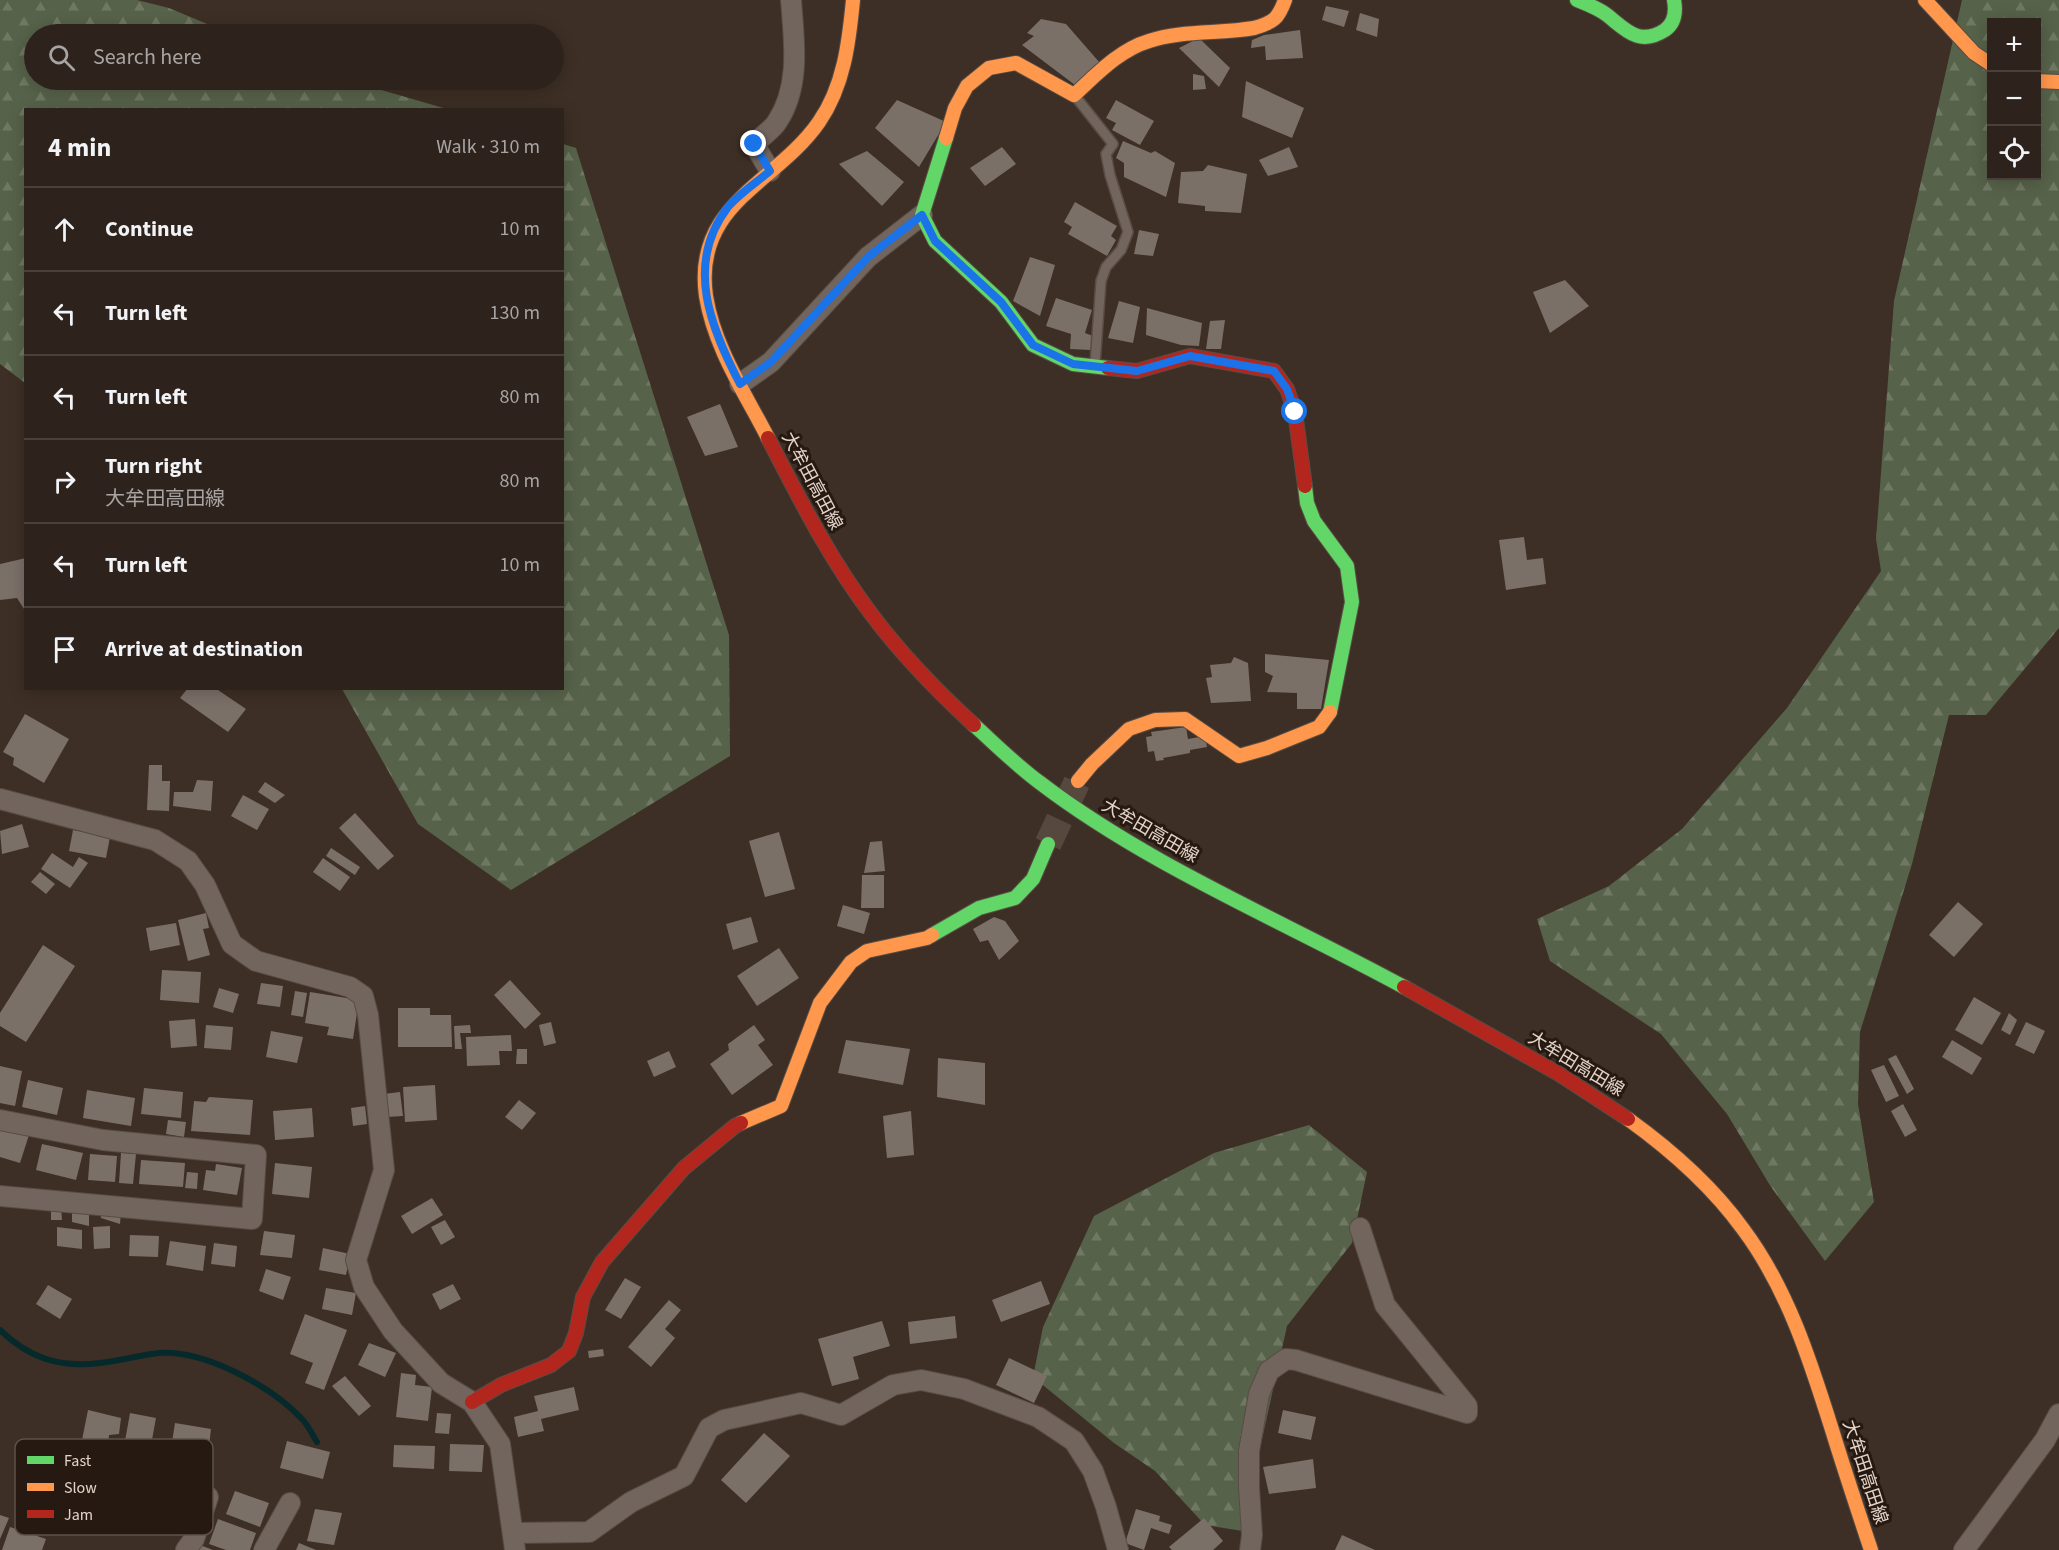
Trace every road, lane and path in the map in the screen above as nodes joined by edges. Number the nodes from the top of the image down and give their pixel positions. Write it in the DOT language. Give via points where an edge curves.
graph roads {
  1 [pos="791,0"];
  2 [pos="854,0"];
  3 [pos="1285,0"];
  4 [pos="1577,0"];
  5 [pos="1674,0"];
  6 [pos="1925,0"];
  7 [pos="1987,62"];
  8 [pos="2041,81"];
  9 [pos="2059,82"];
  10 [pos="1074,95"];
  11 [pos="770,171"];
  12 [pos="922,215"];
  13 [pos="1095,367"];
  14 [pos="740,384"];
  15 [pos="1078,781"];
  16 [pos="0,799"];
  17 [pos="1048,844"];
  18 [pos="0,1120"];
  19 [pos="0,1196"];
  20 [pos="1360,1228"];
  21 [pos="472,1402"];
  22 [pos="2059,1414"];
  23 [pos="2052,1441"];
  24 [pos="290,1503"];
  25 [pos="195,1535"];
  26 [pos="514,1541"];
  27 [pos="186,1550"];
  28 [pos="264,1550"];
  29 [pos="1118,1550"];
  30 [pos="1250,1550"];
  31 [pos="1871,1550"];
  32 [pos="1964,1550"];
  1 -- 11 [label="street" via="795,62 789,97 777,123 754,144"];
  2 -- 11 [label="street, 大牟田高田線" via="848,52 839,85 820,122 798,148"];
  3 -- 10 [label="street" via="1278,17 1261,28 1149,40 1114,58"];
  4 -- 5 [label="street" via="1638,36 1667,29 1675,13"];
  6 -- 7 [label="street" via="1974,53"];
  8 -- 9 [label="street"];
  10 -- 12 [label="street" via="1016,63 989,68 967,86 955,108"];
  10 -- 13 [label="lane" via="1113,144 1106,154 1128,232 1101,281"];
  11 -- 14 [label="street, 大牟田高田線" via="729,207 712,236 704,276 711,318"];
  12 -- 13 [label="street" via="935,241 1001,302 1033,345 1073,364"];
  12 -- 14 [label="street" via="868,257 771,362"];
  13 -- 15 [label="street" via="1137,371 1190,356 1274,371 1287,389 1295,412 1307,503 1314,521 1347,566 1352,602 1330,713 1319,727 1239,756 1185,719 1155,720 1129,729"];
  14 -- 31 [label="street, 大牟田高田線" via="814,527 872,614 946,701 1040,784 1212,888 1524,1053 1620,1111 1676,1155 1728,1209 1762,1258 1792,1314"];
  16 -- 21 [label="street" via="155,840 188,861 205,885 232,944 256,961 350,987 363,996 384,1170 356,1260 364,1287 393,1331 441,1383"];
  17 -- 21 [label="street" via="1033,879 1015,898 979,908 927,938 867,951 851,962 820,1003 781,1106 735,1126 684,1168 602,1262 583,1297 569,1351 551,1365 501,1385"];
  18 -- 19 [label="street" via="103,1140 256,1155 252,1219"];
  20 -- 30 [label="street" via="1385,1305 1467,1406 1467,1413 1286,1359 1269,1371 1259,1394 1250,1451"];
  21 -- 26 [label="street" via="500,1444"];
  22 -- 23 [label="street"];
  23 -- 32 [label="street"];
  24 -- 28 [label="street"];
  25 -- 27 [label="street"];
  26 -- 29 [label="street" via="589,1532 631,1502 684,1476 709,1428 724,1420 801,1403 841,1415 892,1385 921,1380 964,1389 1038,1417 1074,1440 1093,1471"];
}
